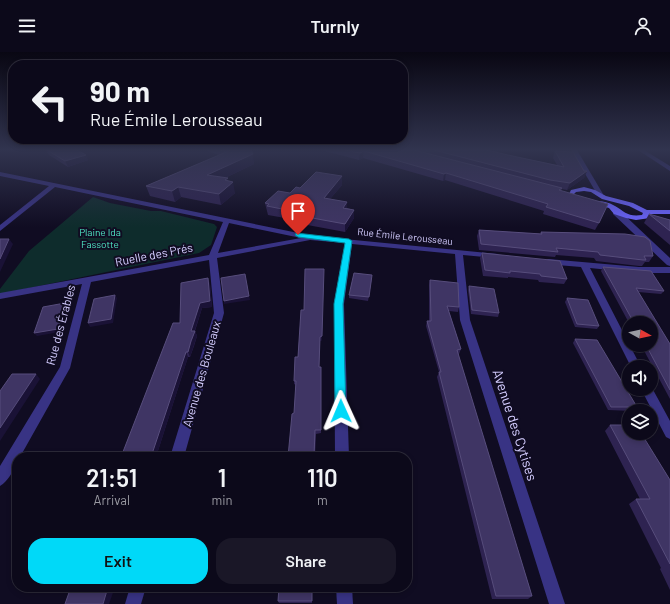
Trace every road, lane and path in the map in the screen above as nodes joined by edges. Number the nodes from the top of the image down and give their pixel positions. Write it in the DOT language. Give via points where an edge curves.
graph roads {
  1 [pos="7,176"];
  2 [pos="590,176"];
  3 [pos="594,182"];
  4 [pos="54,185"];
  5 [pos="584,189"];
  6 [pos="571,195"];
  7 [pos="602,196"];
  8 [pos="622,203"];
  9 [pos="614,210"];
  10 [pos="646,212"];
  11 [pos="670,212"];
  12 [pos="641,218"];
  13 [pos="227,220"];
  14 [pos="635,228"];
  15 [pos="0,229"];
  16 [pos="313,238"];
  17 [pos="349,241"];
  18 [pos="459,252"];
  19 [pos="213,256"];
  20 [pos="505,257"];
  21 [pos="536,260"];
  22 [pos="670,263"];
  23 [pos="584,265"];
  24 [pos="670,270"];
  25 [pos="87,281"];
  26 [pos="0,296"];
  27 [pos="632,360"];
  28 [pos="652,396"];
  29 [pos="670,433"];
  30 [pos="16,452"];
  31 [pos="178,452"];
  32 [pos="342,452"];
  33 [pos="12,459"];
  34 [pos="0,479"];
  35 [pos="137,592"];
  36 [pos="344,592"];
  37 [pos="133,604"];
  38 [pos="345,604"];
  39 [pos="558,604"];
  1 -- 4 [label="street, Rue Émile Lerousseau"];
  2 -- 3 [label="street"];
  3 -- 5 [label="street"];
  3 -- 7 [label="street"];
  4 -- 13 [label="street, Rue Émile Lerousseau"];
  4 -- 15 [label="street"];
  5 -- 6 [label="main road" via="577,189"];
  5 -- 7 [label="main road"];
  7 -- 8 [label="main road"];
  7 -- 9 [label="main road" via="603,201 594,203"];
  8 -- 9 [label="main road" via="615,204"];
  8 -- 10 [label="main road" via="631,204"];
  9 -- 12 [label="main road" via="633,218"];
  9 -- 14 [label="street"];
  10 -- 11 [label="main road"];
  10 -- 12 [label="main road" via="647,216"];
  12 -- 14 [label="street"];
  13 -- 16 [label="street, Rue Émile Lerousseau"];
  13 -- 19 [label="street, Avenue des Bouleaux"];
  14 -- 22 [label="street"];
  16 -- 17 [label="street, Rue Émile Lerousseau"];
  16 -- 19 [label="street, Ruelle des Prés"];
  17 -- 18 [label="street, Rue Émile Lerousseau"];
  17 -- 32 [label="street" via="339,304"];
  18 -- 20 [label="street, Rue Émile Lerousseau"];
  18 -- 39 [label="street, Avenue des Cytises" via="465,320"];
  19 -- 25 [label="street, Ruelle des Prés"];
  19 -- 31 [label="street, Avenue des Bouleaux" via="219,313"];
  21 -- 23 [label="street"];
  23 -- 24 [label="street"];
  23 -- 27 [label="street"];
  25 -- 26 [label="street, Ruelle des Prés"];
  25 -- 30 [label="street, Rue des Érables" via="65,368"];
  28 -- 29 [label="street"];
  33 -- 34 [label="street, Rue des Érables"];
  35 -- 37 [label="street"];
  36 -- 38 [label="street"];
}
